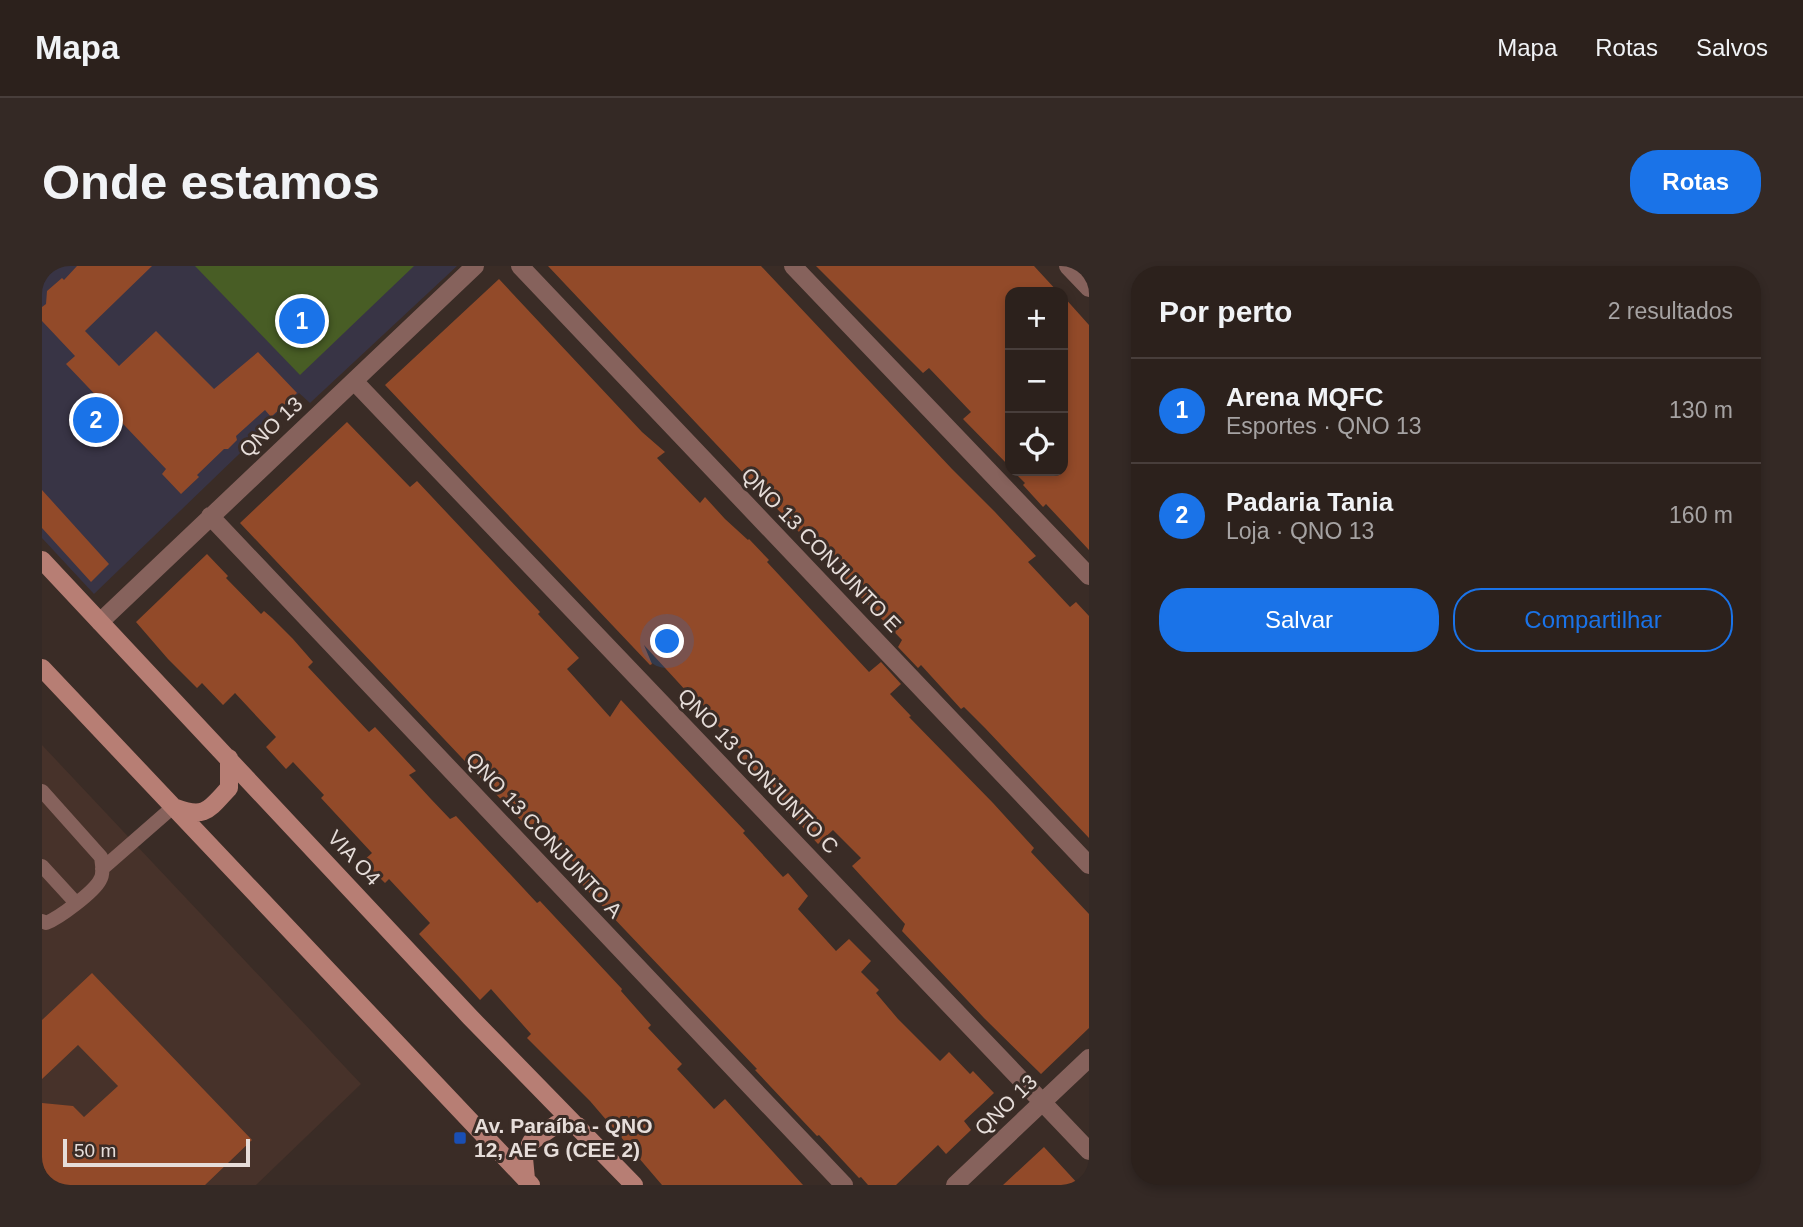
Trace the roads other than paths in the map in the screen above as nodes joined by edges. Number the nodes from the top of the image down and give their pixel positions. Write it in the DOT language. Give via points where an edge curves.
graph roads {
  1 [pos="475,266"];
  2 [pos="520,266"];
  3 [pos="793,266"];
  4 [pos="1068,266"];
  5 [pos="1089,288"];
  6 [pos="354,381"];
  7 [pos="210,516"];
  8 [pos="42,560"];
  9 [pos="1089,576"];
  10 [pos="100,622"];
  11 [pos="42,668"];
  12 [pos="229,758"];
  13 [pos="42,791"];
  14 [pos="173,807"];
  15 [pos="1089,865"];
  16 [pos="42,866"];
  17 [pos="103,869"];
  18 [pos="76,903"];
  19 [pos="42,921"];
  20 [pos="1089,1058"];
  21 [pos="1043,1102"];
  22 [pos="578,1126"];
  23 [pos="1089,1151"];
  24 [pos="528,1182"];
  25 [pos="634,1185"];
  26 [pos="844,1185"];
  27 [pos="955,1185"];
  1 -- 6 [label="street, QNO 13"];
  2 -- 15 [label="street, QNO 13 CONJUNTO E"];
  3 -- 9 [label="street"];
  4 -- 5 [label="street"];
  6 -- 7 [label="street, QNO 13"];
  6 -- 21 [label="street, QNO 13 CONJUNTO C"];
  7 -- 10 [label="street, QNO 13"];
  7 -- 26 [label="street, QNO 13 CONJUNTO A"];
  8 -- 10 [label="main road, VIA O4"];
  10 -- 12 [label="main road, VIA O4"];
  11 -- 14 [label="main road"];
  12 -- 14 [label="main road" via="229,788 209,809 194,814"];
  12 -- 22 [label="main road, VIA O4"];
  13 -- 17 [label="lane" via="101,858"];
  14 -- 17 [label="lane"];
  14 -- 24 [label="main road"];
  16 -- 18 [label="lane"];
  17 -- 18 [label="lane" via="100,881"];
  18 -- 19 [label="lane" via="60,918"];
  20 -- 21 [label="street, QNO 13"];
  21 -- 23 [label="street, QNO 13 CONJUNTO C"];
  21 -- 27 [label="street, QNO 13"];
  22 -- 24 [label="main road" via="557,1124 531,1142 524,1158"];
  22 -- 25 [label="main road, VIA O4"];
}
